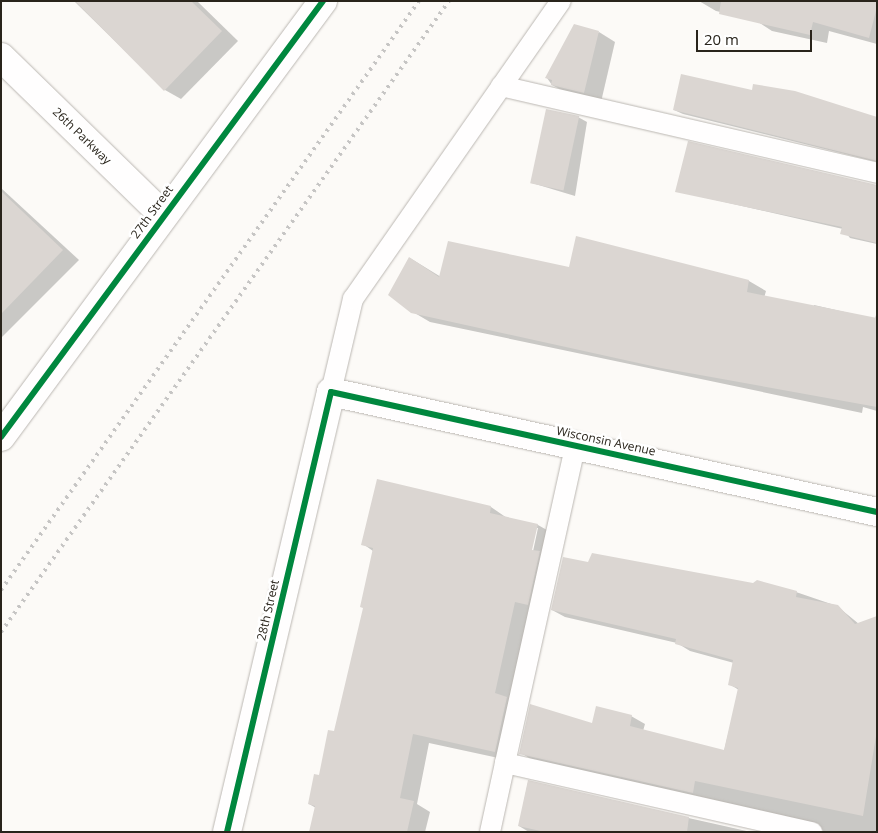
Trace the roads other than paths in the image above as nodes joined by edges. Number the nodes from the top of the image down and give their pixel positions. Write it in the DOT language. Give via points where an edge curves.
graph roads {
  1 [pos="323,1"];
  2 [pos="561,1"];
  3 [pos="1,57"];
  4 [pos="501,86"];
  5 [pos="877,173"];
  6 [pos="163,215"];
  7 [pos="331,392"];
  8 [pos="1,437"];
  9 [pos="575,446"];
  10 [pos="877,512"];
  11 [pos="505,763"];
  12 [pos="227,832"];
  13 [pos="490,832"];
  14 [pos="812,832"];
  1 -- 6 [label="street, 27th Street"];
  2 -- 4 [label="lane"];
  3 -- 6 [label="street, 26th Parkway"];
  4 -- 5 [label="lane"];
  4 -- 7 [label="lane" via="353,299"];
  6 -- 8 [label="street, 27th Street"];
  7 -- 9 [label="street, Wisconsin Avenue"];
  7 -- 12 [label="street, 28th Street"];
  9 -- 10 [label="street, Wisconsin Avenue"];
  9 -- 11 [label="lane"];
  11 -- 13 [label="lane"];
  11 -- 14 [label="lane"];
}
